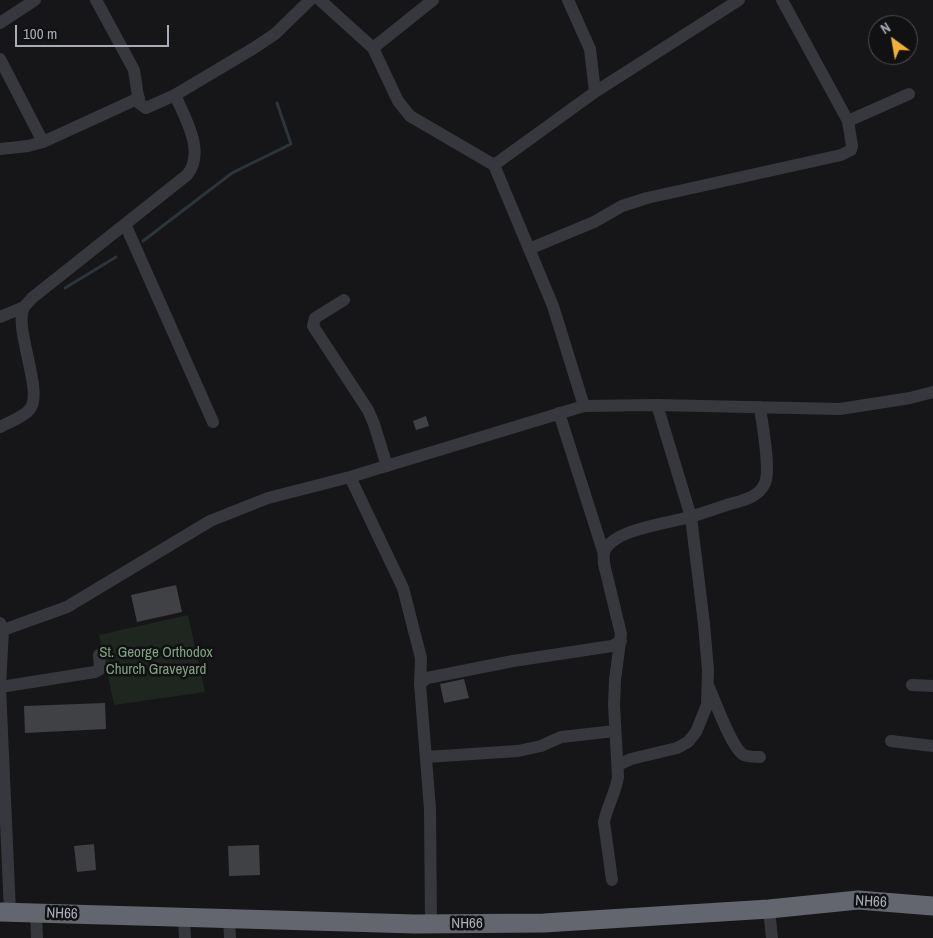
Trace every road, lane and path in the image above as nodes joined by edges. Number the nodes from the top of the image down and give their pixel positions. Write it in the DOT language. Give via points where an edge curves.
graph roads {
  1 [pos="34,0"];
  2 [pos="96,0"];
  3 [pos="310,0"];
  4 [pos="320,0"];
  5 [pos="433,0"];
  6 [pos="568,0"];
  7 [pos="739,0"];
  8 [pos="782,0"];
  9 [pos="0,23"];
  10 [pos="373,48"];
  11 [pos="0,59"];
  12 [pos="596,92"];
  13 [pos="175,94"];
  14 [pos="909,94"];
  15 [pos="138,98"];
  16 [pos="848,121"];
  17 [pos="43,142"];
  18 [pos="0,149"];
  19 [pos="494,165"];
  20 [pos="125,224"];
  21 [pos="529,249"];
  22 [pos="344,300"];
  23 [pos="24,307"];
  24 [pos="0,317"];
  25 [pos="933,392"];
  26 [pos="657,405"];
  27 [pos="584,406"];
  28 [pos="760,407"];
  29 [pos="559,414"];
  30 [pos="212,422"];
  31 [pos="0,427"];
  32 [pos="386,466"];
  33 [pos="350,477"];
  34 [pos="690,516"];
  35 [pos="604,554"];
  36 [pos="1,628"];
  37 [pos="621,641"];
  38 [pos="99,655"];
  39 [pos="420,684"];
  40 [pos="708,685"];
  41 [pos="912,685"];
  42 [pos="933,686"];
  43 [pos="0,687"];
  44 [pos="615,731"];
  45 [pos="891,741"];
  46 [pos="933,746"];
  47 [pos="426,757"];
  48 [pos="760,757"];
  49 [pos="618,765"];
  50 [pos="612,880"];
  51 [pos="933,906"];
  52 [pos="770,909"];
  53 [pos="5,912"];
  54 [pos="36,913"];
  55 [pos="184,917"];
  56 [pos="229,918"];
  57 [pos="420,929"];
  58 [pos="37,938"];
  59 [pos="185,938"];
  60 [pos="230,938"];
  61 [pos="772,938"];
  1 -- 9 [label="street"];
  2 -- 15 [label="street" via="134,70"];
  3 -- 13 [label="street" via="275,34"];
  4 -- 10 [label="street"];
  5 -- 10 [label="street"];
  6 -- 12 [label="street" via="590,50"];
  7 -- 12 [label="street"];
  8 -- 16 [label="street"];
  10 -- 19 [label="street" via="398,101 410,116"];
  11 -- 17 [label="street"];
  12 -- 19 [label="street"];
  13 -- 15 [label="street" via="146,108"];
  13 -- 20 [label="street" via="194,145 192,169"];
  14 -- 16 [label="street"];
  15 -- 17 [label="street"];
  16 -- 21 [label="street" via="852,146 848,153 647,198 622,206 594,222"];
  17 -- 18 [label="street"];
  19 -- 21 [label="street"];
  20 -- 23 [label="street"];
  20 -- 30 [label="street"];
  21 -- 27 [label="street" via="553,306"];
  22 -- 32 [label="street" via="316,318 313,326 368,410"];
  23 -- 24 [label="street"];
  23 -- 31 [label="street" via="22,322 34,390 33,402 23,415"];
  25 -- 28 [label="street" via="840,408"];
  26 -- 27 [label="street"];
  26 -- 28 [label="street"];
  26 -- 34 [label="street"];
  27 -- 29 [label="street"];
  28 -- 34 [label="street" via="767,470 764,486 759,493 748,498"];
  29 -- 32 [label="street"];
  29 -- 35 [label="street"];
  32 -- 33 [label="street"];
  33 -- 36 [label="street" via="268,498 210,521 67,607"];
  33 -- 39 [label="street" via="403,588 421,658"];
  34 -- 35 [label="street" via="624,534 608,546"];
  34 -- 40 [label="street"];
  35 -- 37 [label="street"];
  36 -- 43 [label="street"];
  37 -- 39 [label="street" via="612,646 427,678"];
  37 -- 44 [label="street" via="615,680"];
  38 -- 43 [label="street" via="100,669 94,672"];
  39 -- 47 [label="street"];
  40 -- 48 [label="street" via="738,750"];
  40 -- 49 [label="street" via="707,705 696,732 688,742"];
  41 -- 42 [label="street"];
  43 -- 53 [label="street"];
  44 -- 47 [label="street" via="561,737 518,751"];
  44 -- 49 [label="street"];
  45 -- 46 [label="street"];
  47 -- 57 [label="street" via="430,809"];
  49 -- 50 [label="street" via="617,787 604,822"];
  51 -- 52 [label="highway, NH66 / NH66" via="858,900"];
  52 -- 57 [label="highway, NH66 / NH66"];
  52 -- 61 [label="street"];
  53 -- 54 [label="highway, NH66 / NH66"];
  54 -- 55 [label="highway, NH66 / NH66"];
  54 -- 58 [label="street"];
  55 -- 56 [label="highway, NH66 / NH66"];
  55 -- 59 [label="street"];
  56 -- 57 [label="highway, NH66 / NH66"];
  56 -- 60 [label="street"];
}
